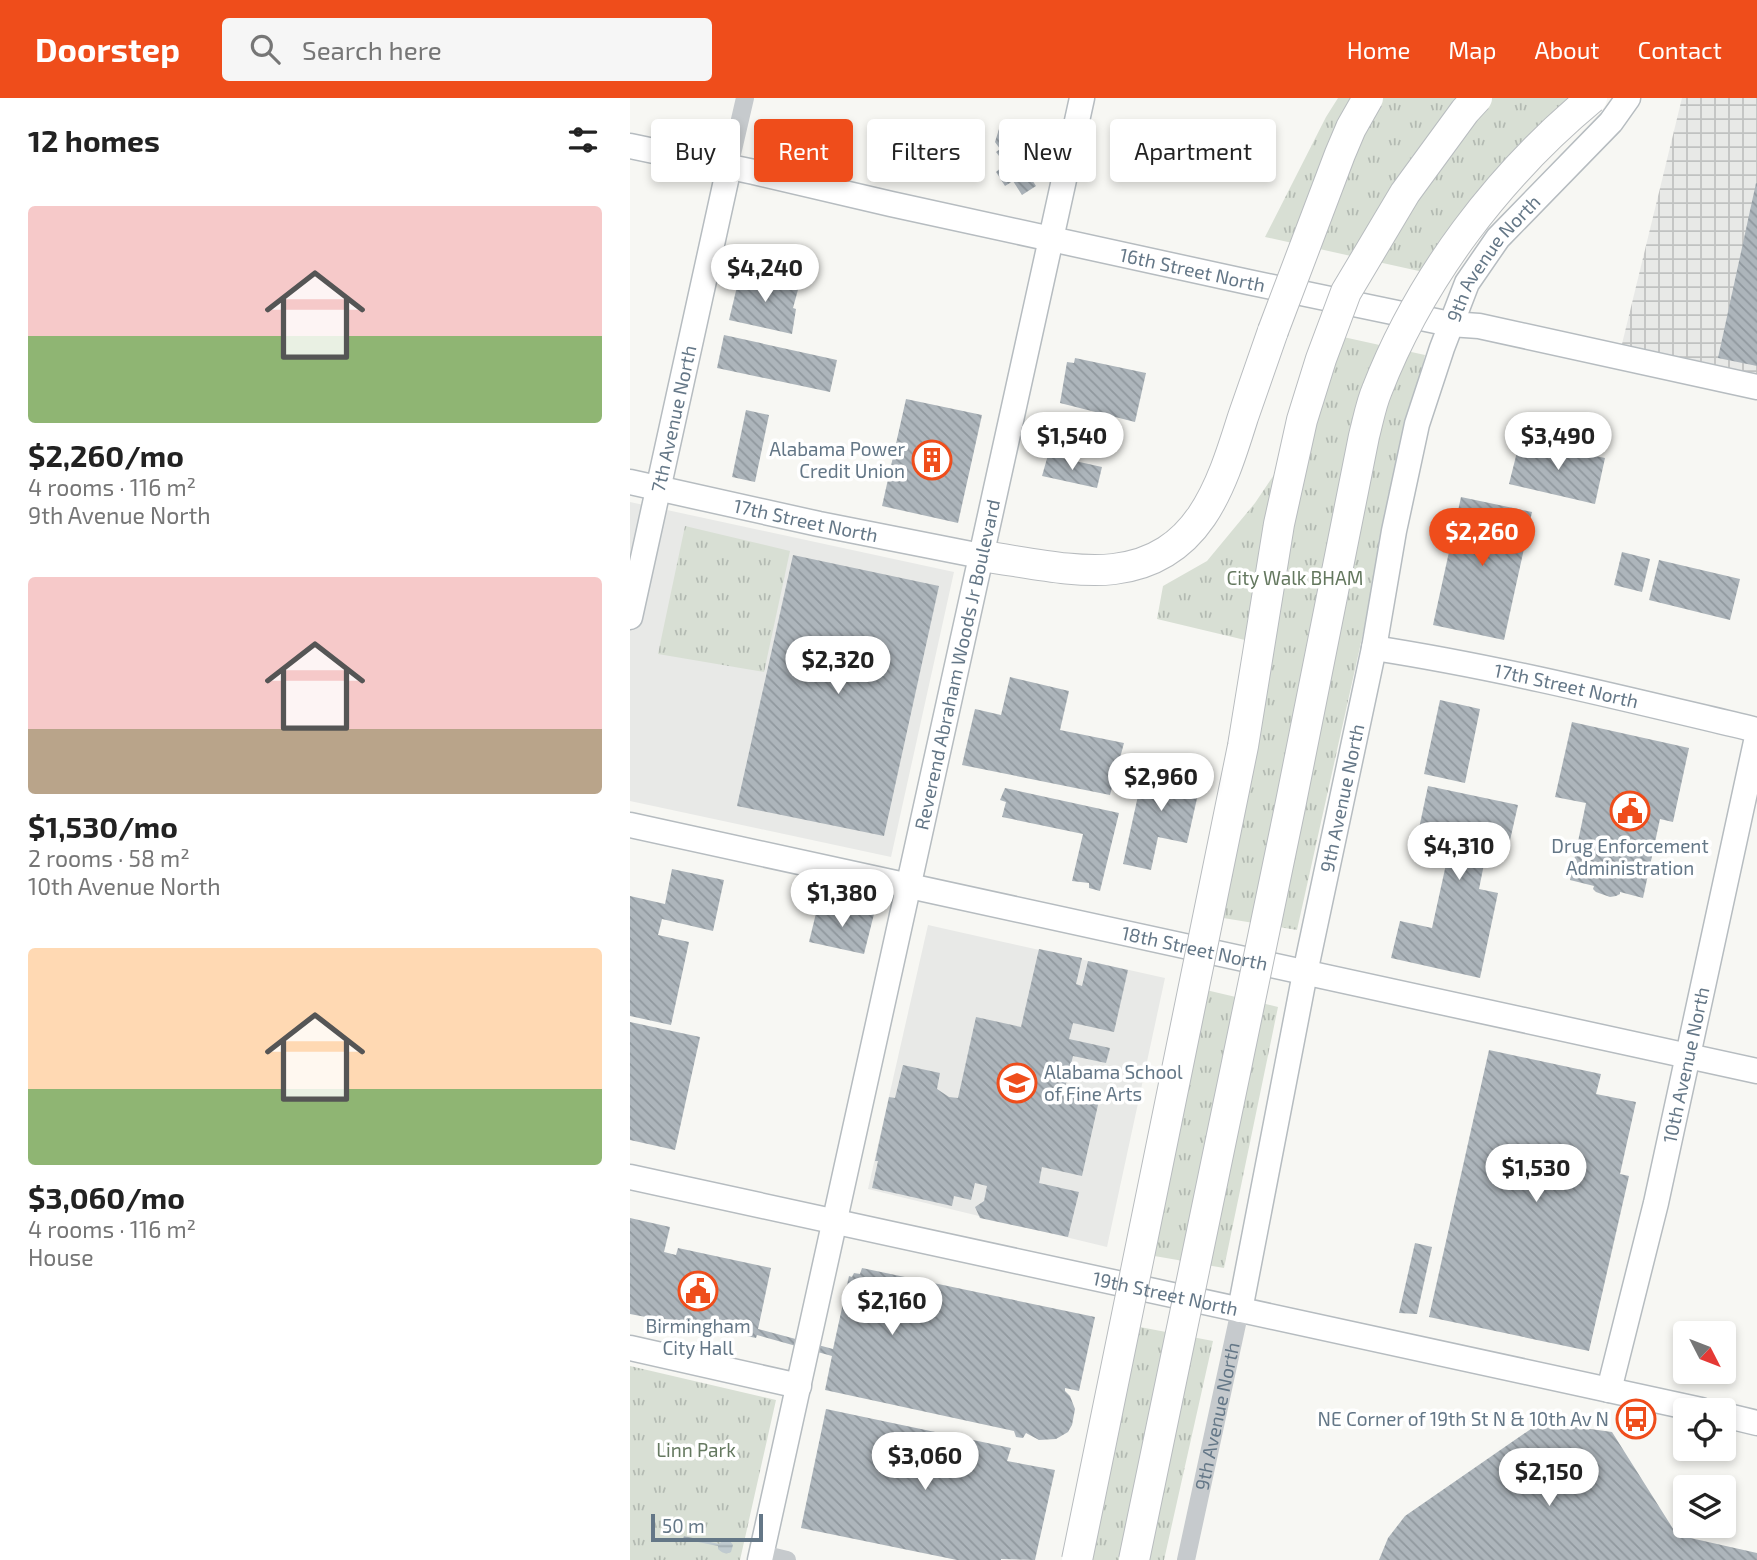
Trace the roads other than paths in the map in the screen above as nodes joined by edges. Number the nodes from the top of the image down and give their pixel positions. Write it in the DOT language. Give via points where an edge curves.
graph roads {
  1 [pos="745,98"];
  2 [pos="1082,98"];
  3 [pos="1368,98"];
  4 [pos="1477,98"];
  5 [pos="1592,98"];
  6 [pos="1628,98"];
  7 [pos="740,120"];
  8 [pos="630,146"];
  9 [pos="651,150"];
  10 [pos="740,169"];
  11 [pos="726,182"];
  12 [pos="1051,238"];
  13 [pos="1450,324"];
  14 [pos="1757,387"];
  15 [pos="630,482"];
  16 [pos="658,489"];
  17 [pos="981,556"];
  18 [pos="630,617"];
  19 [pos="1374,648"];
  20 [pos="1757,730"];
  21 [pos="1757,737"];
  22 [pos="630,825"];
  23 [pos="908,887"];
  24 [pos="1305,973"];
  25 [pos="1688,1056"];
  26 [pos="1757,1071"];
  27 [pos="630,1177"];
  28 [pos="835,1222"];
  29 [pos="1240,1310"];
  30 [pos="630,1348"];
  31 [pos="799,1386"];
  32 [pos="1609,1390"];
  33 [pos="1673,1404"];
  34 [pos="1736,1418"];
  35 [pos="1757,1423"];
  36 [pos="761,1557"];
  37 [pos="787,1560"];
  38 [pos="1077,1560"];
  39 [pos="1134,1560"];
  40 [pos="1186,1560"];
  1 -- 7 [label="street, 7th Avenue North"];
  2 -- 12 [label="street, Reverend Abraham Woods Jr Boulevard"];
  3 -- 17 [label="highway, bridge" via="1340,155 1227,467 1205,514 1186,537 1162,555 1114,569"];
  4 -- 38 [label="highway, bridge" via="1405,193 1346,292 1302,420 1279,524 1243,746"];
  5 -- 39 [label="highway, bridge" via="1521,163 1460,239 1413,311 1376,391"];
  6 -- 13 [label="street, 9th Avenue North" via="1611,122 1498,238 1467,283"];
  8 -- 9 [label="street, 16th Street North"];
  10 -- 12 [label="street, 16th Street North"];
  11 -- 16 [label="street, 7th Avenue North"];
  12 -- 13 [label="street, 16th Street North"];
  12 -- 17 [label="street, Reverend Abraham Woods Jr Boulevard"];
  13 -- 14 [label="street, 16th Street North"];
  13 -- 19 [label="street, 9th Avenue North" via="1417,424"];
  15 -- 16 [label="street, 17th Street North"];
  16 -- 17 [label="street, 17th Street North"];
  16 -- 18 [label="street, 7th Avenue North"];
  17 -- 23 [label="street, Reverend Abraham Woods Jr Boulevard"];
  19 -- 20 [label="street, 17th Street North"];
  19 -- 24 [label="street, 9th Avenue North"];
  21 -- 25 [label="street, 10th Avenue North"];
  22 -- 23 [label="street, 18th Street North"];
  23 -- 24 [label="street, 18th Street North"];
  23 -- 28 [label="street, Reverend Abraham Woods Jr Boulevard"];
  24 -- 25 [label="street, 18th Street North"];
  24 -- 29 [label="street, 9th Avenue North"];
  25 -- 26 [label="street, 18th Street North"];
  25 -- 32 [label="street, 10th Avenue North"];
  27 -- 28 [label="street, 19th Street North"];
  28 -- 29 [label="street, 19th Street North"];
  28 -- 31 [label="street, Reverend Abraham Woods Jr Boulevard"];
  29 -- 32 [label="street, 19th Street North"];
  29 -- 40 [label="street, 9th Avenue North"];
  30 -- 31 [label="street"];
  31 -- 36 [label="street, Reverend Abraham Woods Jr Boulevard"];
  32 -- 33 [label="street, 19th Street North"];
  34 -- 35 [label="street"];
  36 -- 37 [label="street"];
}
